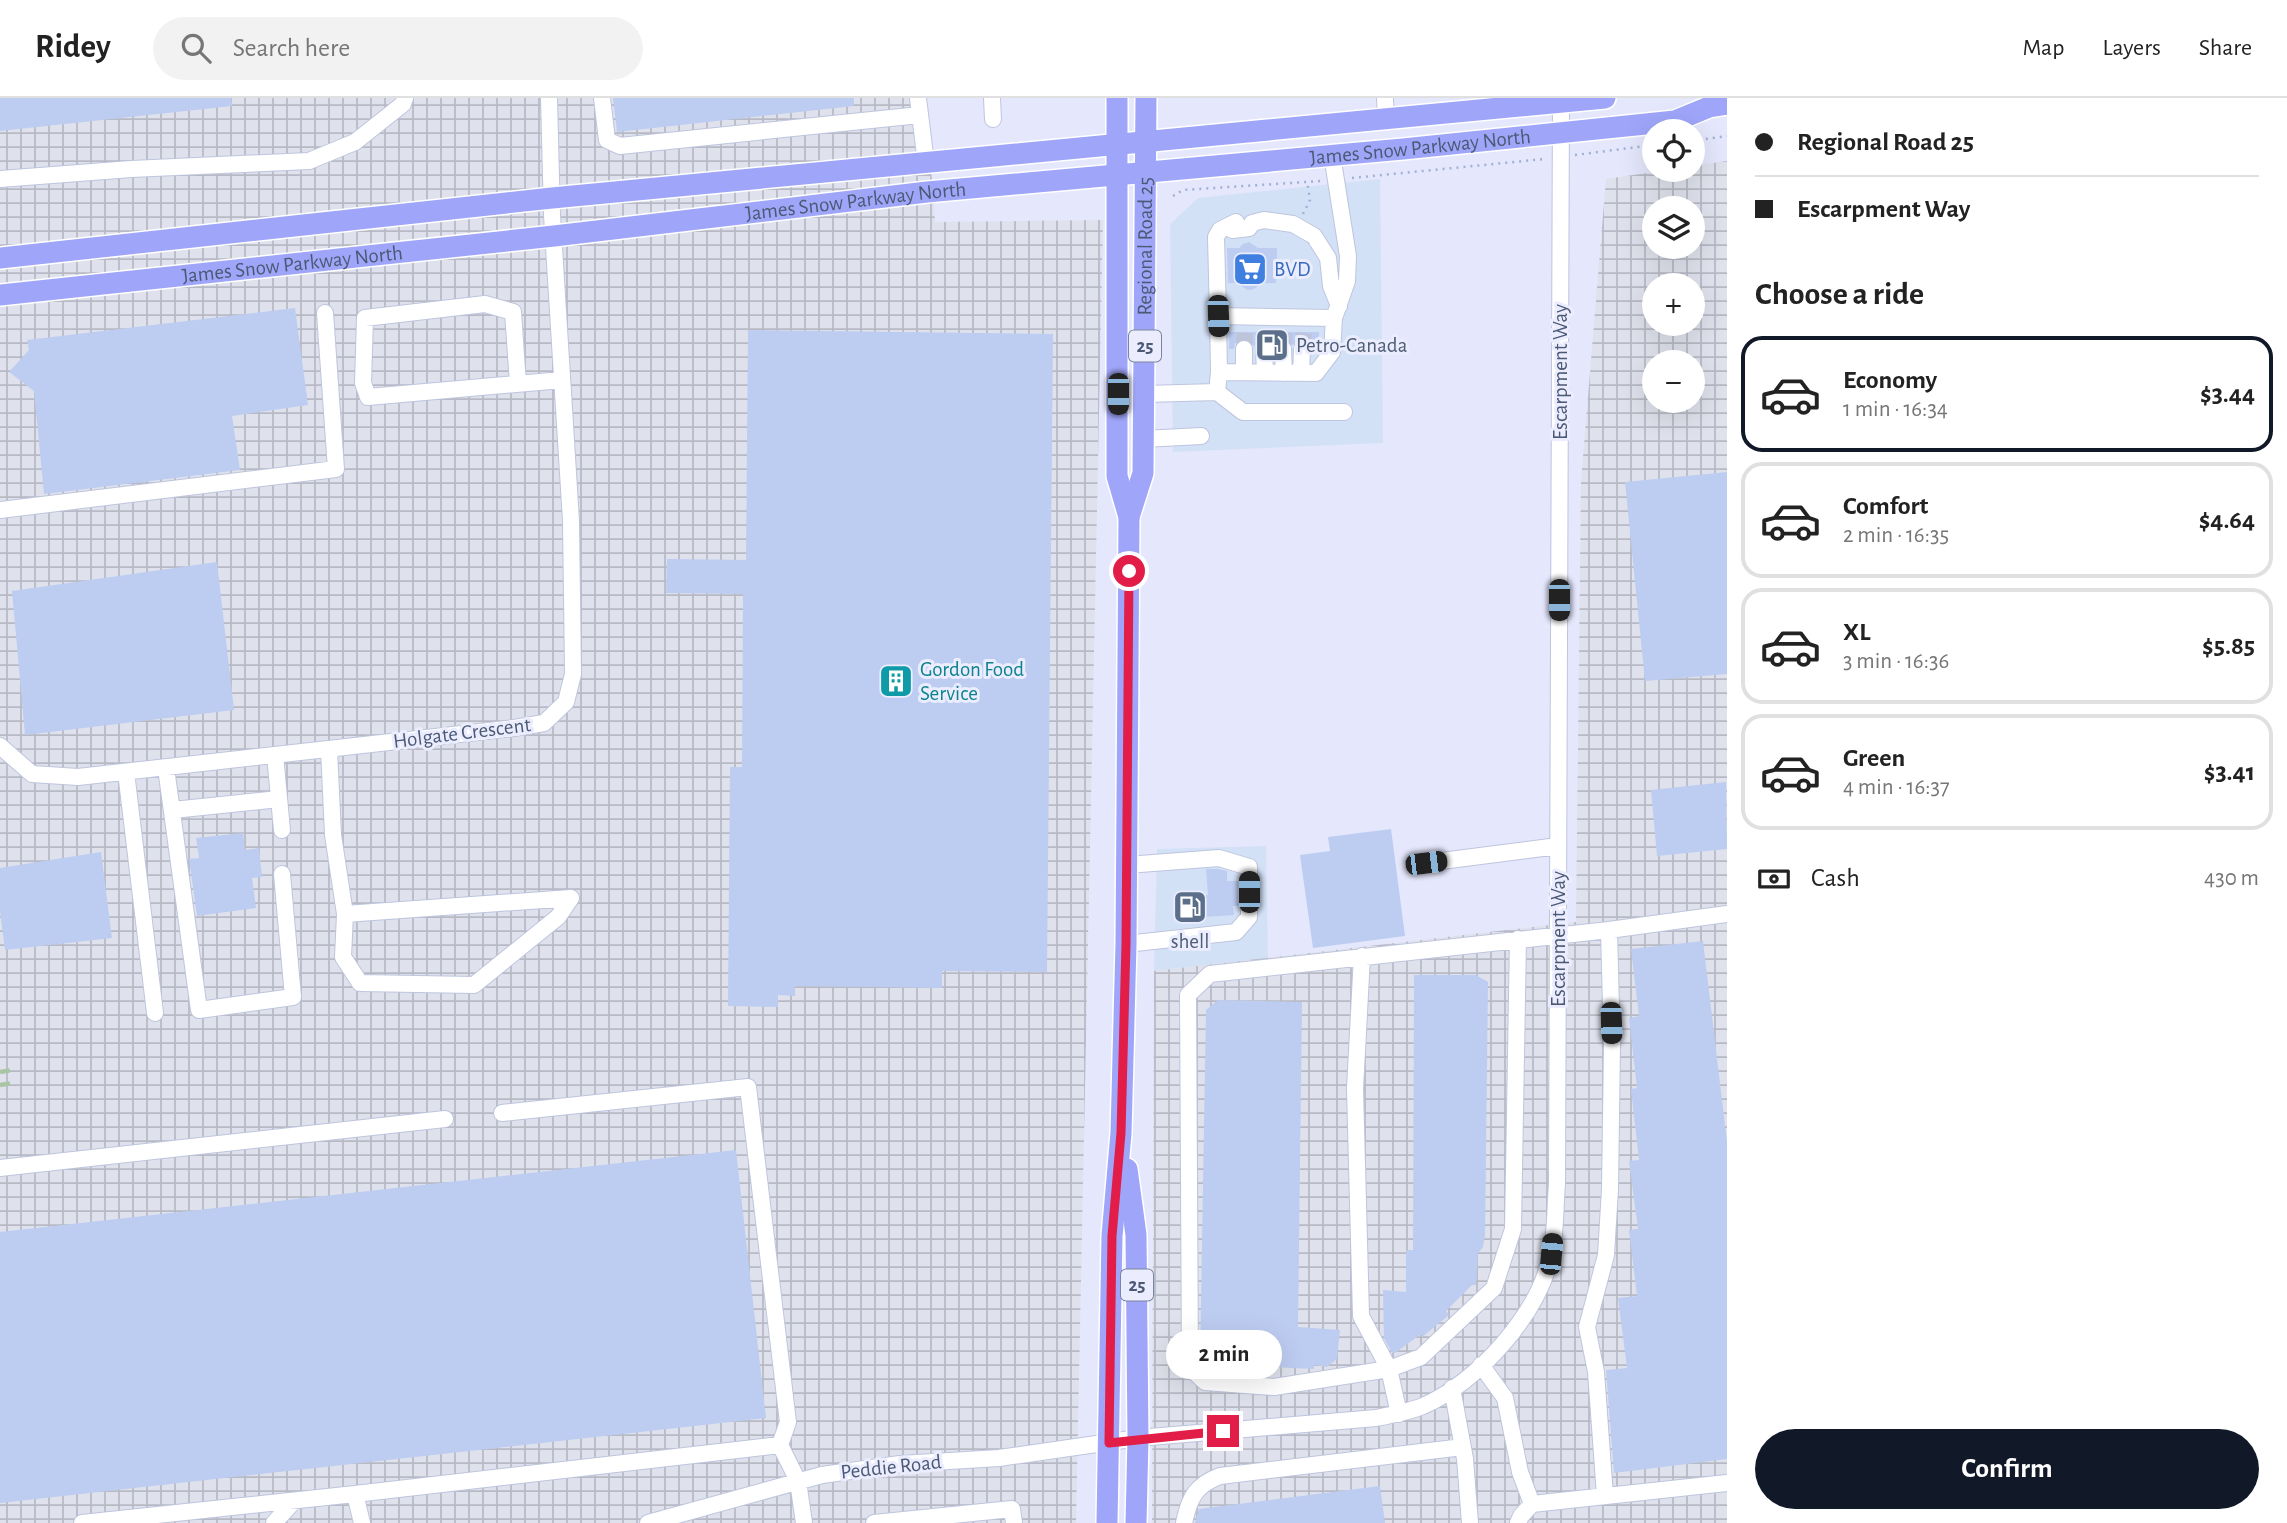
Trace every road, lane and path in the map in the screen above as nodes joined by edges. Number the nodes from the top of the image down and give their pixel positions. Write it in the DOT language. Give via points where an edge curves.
graph roads {
  1 [pos="405,98"];
  2 [pos="550,98"];
  3 [pos="602,98"];
  4 [pos="918,98"];
  5 [pos="992,98"];
  6 [pos="1118,98"];
  7 [pos="1146,98"];
  8 [pos="1605,98"];
  9 [pos="1685,98"];
  10 [pos="1561,99"];
  11 [pos="1718,105"];
  12 [pos="1385,108"];
  13 [pos="920,115"];
  14 [pos="993,119"];
  15 [pos="1561,131"];
  16 [pos="1727,136"];
  17 [pos="1705,139"];
  18 [pos="1145,143"];
  19 [pos="1118,145"];
  20 [pos="1642,147"];
  21 [pos="1332,155"];
  22 [pos="1560,157"];
  23 [pos="926,163"];
  24 [pos="1145,172"];
  25 [pos="1118,174"];
  26 [pos="0,179"];
  27 [pos="1335,180"];
  28 [pos="1307,181"];
  29 [pos="1173,196"];
  30 [pos="553,216"];
  31 [pos="1297,226"];
  32 [pos="0,258"];
  33 [pos="0,295"];
  34 [pos="1336,312"];
  35 [pos="325,313"];
  36 [pos="1218,316"];
  37 [pos="1244,349"];
  38 [pos="1264,349"];
  39 [pos="1283,349"];
  40 [pos="1302,349"];
  41 [pos="1219,372"];
  42 [pos="1244,372"];
  43 [pos="1265,373"];
  44 [pos="1284,373"];
  45 [pos="1301,373"];
  46 [pos="562,380"];
  47 [pos="518,384"];
  48 [pos="1217,393"];
  49 [pos="1145,394"];
  50 [pos="1344,412"];
  51 [pos="1200,436"];
  52 [pos="1143,439"];
  53 [pos="0,510"];
  54 [pos="1129,517"];
  55 [pos="0,746"];
  56 [pos="330,749"];
  57 [pos="275,755"];
  58 [pos="166,768"];
  59 [pos="126,772"];
  60 [pos="279,799"];
  61 [pos="173,810"];
  62 [pos="282,830"];
  63 [pos="1558,846"];
  64 [pos="1426,863"];
  65 [pos="1127,865"];
  66 [pos="282,874"];
  67 [pos="1727,914"];
  68 [pos="345,915"];
  69 [pos="1609,930"];
  70 [pos="1558,934"];
  71 [pos="1518,939"];
  72 [pos="1126,944"];
  73 [pos="1362,956"];
  74 [pos="155,1013"];
  75 [pos="502,1113"];
  76 [pos="445,1119"];
  77 [pos="1121,1133"];
  78 [pos="0,1168"];
  79 [pos="1480,1365"];
  80 [pos="1389,1369"];
  81 [pos="1452,1388"];
  82 [pos="1399,1414"];
  83 [pos="1138,1438"];
  84 [pos="1109,1443"];
  85 [pos="780,1446"];
  86 [pos="1463,1447"];
  87 [pos="798,1481"];
  88 [pos="1727,1483"];
  89 [pos="355,1494"];
  90 [pos="1605,1496"];
  91 [pos="294,1501"];
  92 [pos="1532,1504"];
  93 [pos="82,1523"];
  94 [pos="274,1523"];
  95 [pos="362,1523"];
  96 [pos="648,1523"];
  97 [pos="804,1523"];
  98 [pos="874,1523"];
  99 [pos="1013,1523"];
  100 [pos="1108,1523"];
  101 [pos="1136,1523"];
  102 [pos="1184,1523"];
  103 [pos="1470,1523"];
  104 [pos="1518,1523"];
  1 -- 26 [label="street" via="355,142 309,161"];
  2 -- 30 [label="street, Holgate Crescent"];
  3 -- 13 [label="street" via="607,140 620,146"];
  4 -- 13 [label="street"];
  5 -- 14 [label="street"];
  6 -- 19 [label="main road, Regional Road 25 / 25"];
  7 -- 18 [label="main road, Regional Road 25 / 25"];
  8 -- 10 [label="main road, James Snow Parkway North"];
  9 -- 11 [label="main road, James Snow Parkway North"];
  10 -- 12 [label="main road, James Snow Parkway North"];
  10 -- 15 [label="street, Escarpment Way"];
  11 -- 15 [label="main road, James Snow Parkway North" via="1675,121"];
  12 -- 18 [label="main road, James Snow Parkway North"];
  13 -- 23 [label="street"];
  15 -- 21 [label="main road, James Snow Parkway North"];
  15 -- 22 [label="street, Escarpment Way"];
  16 -- 17 [label="path"];
  18 -- 19 [label="main road, James Snow Parkway North"];
  18 -- 24 [label="main road, Regional Road 25 / 25"];
  19 -- 23 [label="main road, James Snow Parkway North"];
  19 -- 25 [label="main road, Regional Road 25 / 25"];
  20 -- 22 [label="path"];
  21 -- 24 [label="main road, James Snow Parkway North"];
  21 -- 27 [label="street"];
  22 -- 27 [label="path"];
  22 -- 63 [label="street, Escarpment Way"];
  23 -- 30 [label="main road, James Snow Parkway North"];
  24 -- 25 [label="main road, James Snow Parkway North"];
  24 -- 49 [label="main road, Regional Road 25 / 25"];
  25 -- 30 [label="main road, James Snow Parkway North" via="927,192"];
  25 -- 54 [label="main road, Regional Road 25 / 25" via="1117,476"];
  27 -- 28 [label="path"];
  27 -- 34 [label="street" via="1348,256 1347,281"];
  28 -- 29 [label="path" via="1184,190"];
  28 -- 31 [label="path" via="1310,200"];
  30 -- 32 [label="main road, James Snow Parkway North"];
  30 -- 33 [label="main road, James Snow Parkway North"];
  30 -- 46 [label="street, Holgate Crescent"];
  31 -- 34 [label="street" via="1314,236 1328,258"];
  31 -- 36 [label="street" via="1264,220 1248,228 1220,230 1216,237"];
  34 -- 36 [label="street" via="1303,325 1246,324"];
  34 -- 45 [label="street" via="1332,352 1316,373"];
  35 -- 53 [label="street" via="336,469"];
  36 -- 41 [label="street"];
  37 -- 42 [label="street"];
  38 -- 43 [label="street"];
  39 -- 44 [label="street"];
  40 -- 45 [label="street"];
  41 -- 42 [label="street"];
  41 -- 48 [label="street"];
  42 -- 43 [label="street"];
  43 -- 44 [label="street"];
  44 -- 45 [label="street"];
  46 -- 47 [label="street"];
  46 -- 56 [label="street, Holgate Crescent" via="571,522 573,674 566,702 544,723 514,729"];
  47 -- 47 [label="street" via="369,397 363,383 365,318 485,304 513,312"];
  48 -- 49 [label="street"];
  48 -- 50 [label="street" via="1243,412"];
  49 -- 52 [label="main road, Regional Road 25 / 25"];
  51 -- 52 [label="street"];
  52 -- 54 [label="main road, Regional Road 25 / 25" via="1143,473"];
  54 -- 65 [label="main road, Regional Road 25 / 25"];
  55 -- 59 [label="street, Holgate Crescent" via="32,774 78,778"];
  56 -- 57 [label="street, Holgate Crescent"];
  56 -- 68 [label="street" via="333,835"];
  57 -- 58 [label="street, Holgate Crescent"];
  57 -- 60 [label="street"];
  58 -- 59 [label="street, Holgate Crescent"];
  58 -- 61 [label="street"];
  59 -- 74 [label="street"];
  60 -- 61 [label="street"];
  60 -- 62 [label="street"];
  61 -- 66 [label="street" via="199,1010 293,997"];
  63 -- 64 [label="street"];
  63 -- 70 [label="street, Escarpment Way"];
  65 -- 72 [label="main road, Regional Road 25 / 25"];
  65 -- 72 [label="street" via="1219,858 1249,867 1249,917 1236,932"];
  67 -- 69 [label="street"];
  68 -- 68 [label="street" via="343,957 360,983 474,985 558,917 571,898"];
  69 -- 70 [label="street"];
  69 -- 90 [label="street" via="1610,1189 1606,1255 1587,1327 1596,1372"];
  70 -- 71 [label="street"];
  70 -- 79 [label="street, Escarpment Way" via="1557,1184 1551,1254 1541,1287 1518,1326"];
  71 -- 73 [label="street"];
  71 -- 80 [label="street" via="1513,1229 1494,1289 1421,1357"];
  72 -- 77 [label="main road, Regional Road 25 / 25"];
  73 -- 80 [label="street" via="1355,1089 1361,1316"];
  73 -- 80 [label="street" via="1210,974 1188,995 1190,1367 1205,1381 1274,1387"];
  75 -- 85 [label="street" via="748,1087 788,1422"];
  76 -- 78 [label="street"];
  77 -- 83 [label="main road, Regional Road 25 / 25" via="1136,1235"];
  77 -- 84 [label="main road, Regional Road 25 / 25" via="1112,1236"];
  79 -- 81 [label="street, Escarpment Way"];
  79 -- 92 [label="street" via="1505,1398 1520,1472"];
  80 -- 82 [label="street"];
  81 -- 82 [label="street, Escarpment Way"];
  81 -- 86 [label="street"];
  82 -- 83 [label="street, Escarpment Way"];
  83 -- 84 [label="street, Peddie Road"];
  83 -- 101 [label="main road, Regional Road 25 / 25"];
  84 -- 87 [label="street, Peddie Road" via="999,1458 900,1464"];
  84 -- 100 [label="main road, Regional Road 25 / 25"];
  85 -- 87 [label="street"];
  85 -- 89 [label="street"];
  86 -- 102 [label="street" via="1220,1476 1205,1481 1188,1502"];
  86 -- 103 [label="street"];
  87 -- 96 [label="street, Peddie Road"];
  87 -- 97 [label="street"];
  88 -- 90 [label="street"];
  89 -- 91 [label="street"];
  89 -- 95 [label="street"];
  90 -- 92 [label="street"];
  91 -- 93 [label="street"];
  91 -- 94 [label="street"];
  92 -- 104 [label="street"];
  98 -- 99 [label="street" via="1012,1509"];
}
